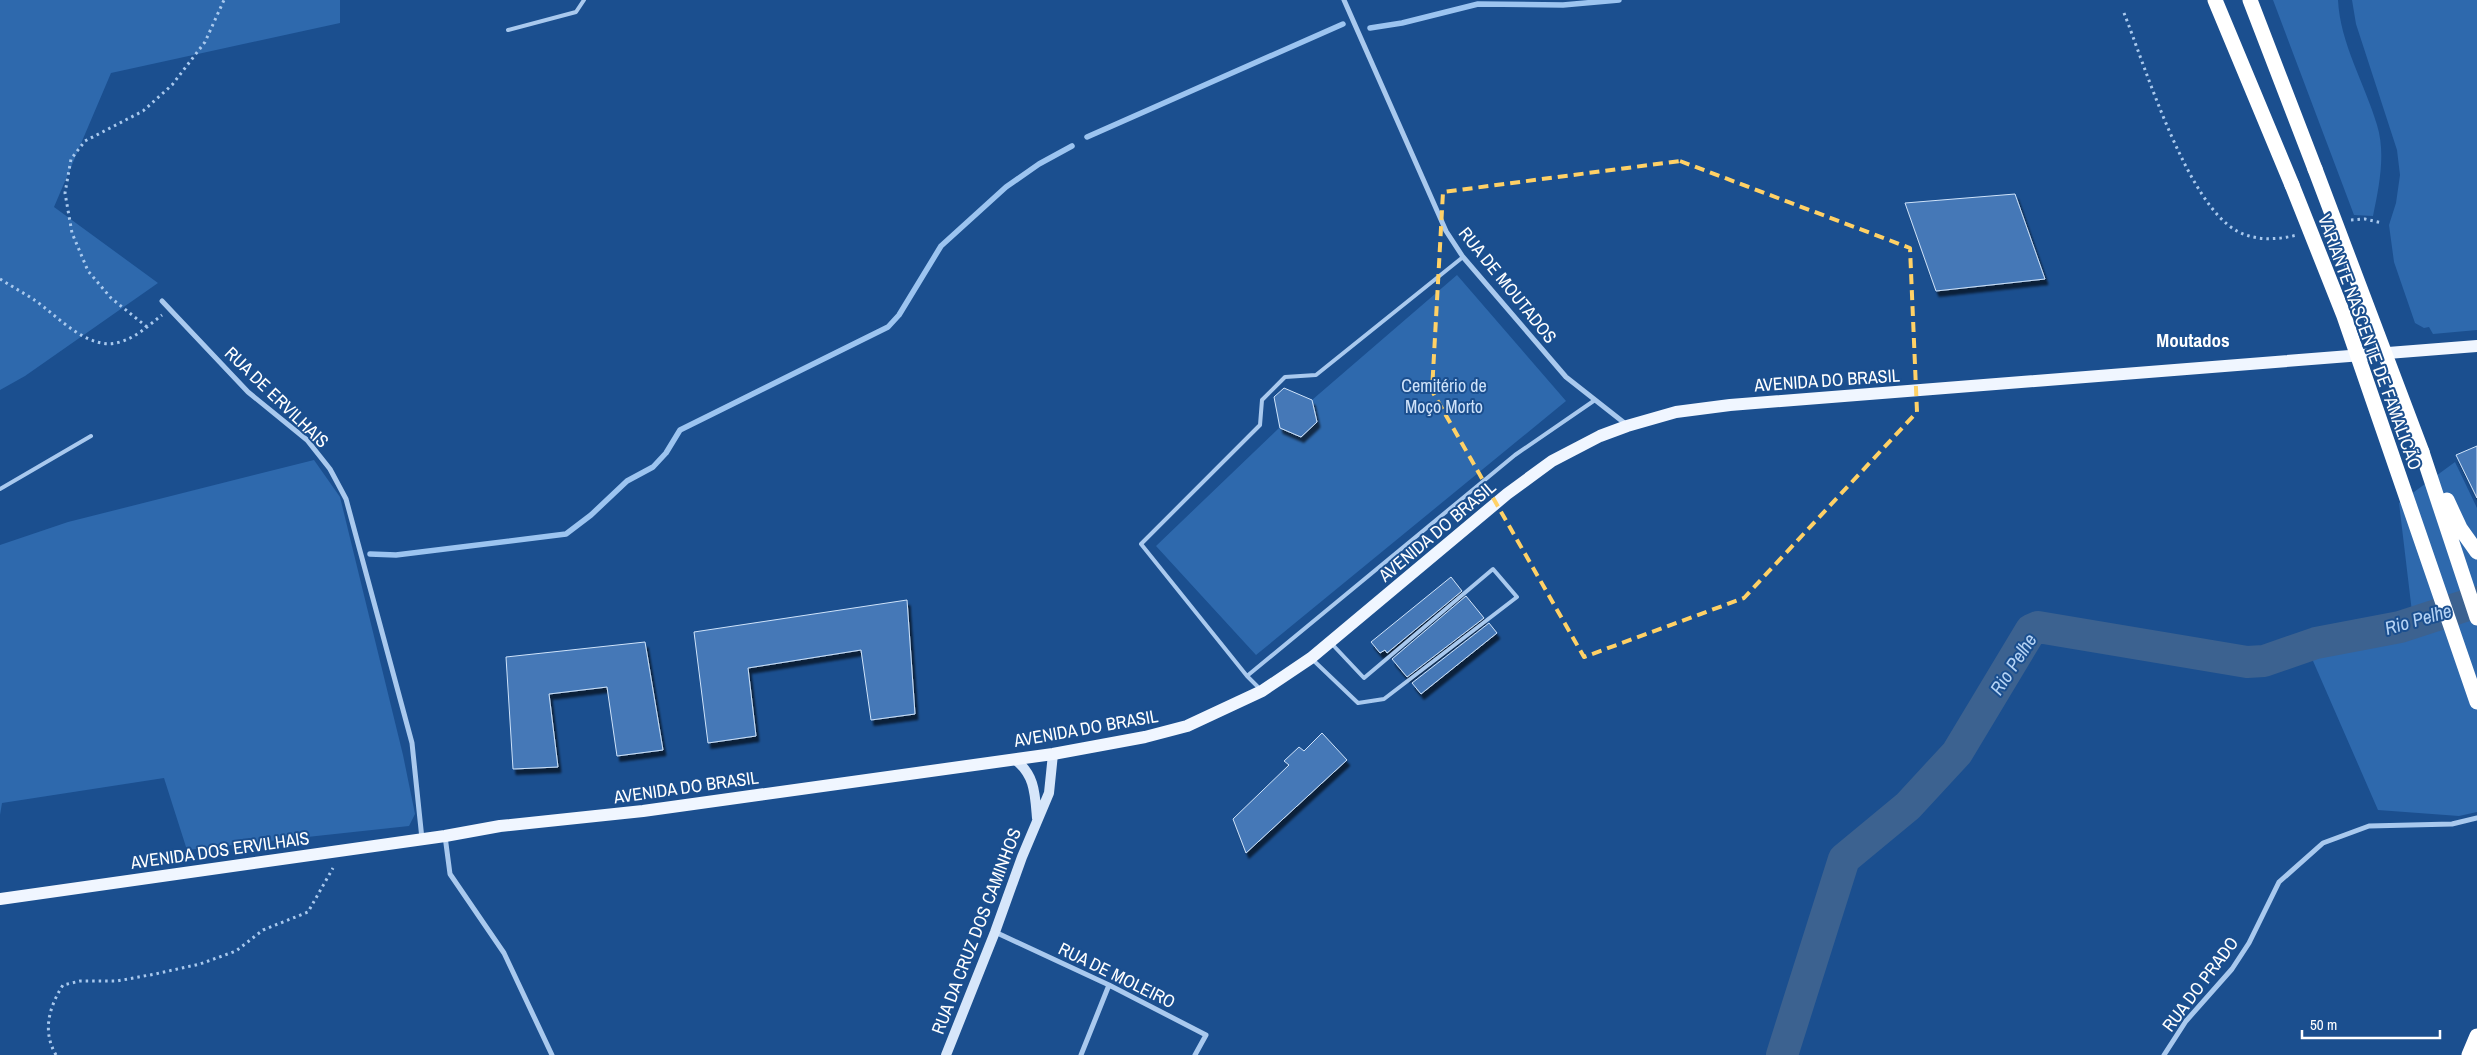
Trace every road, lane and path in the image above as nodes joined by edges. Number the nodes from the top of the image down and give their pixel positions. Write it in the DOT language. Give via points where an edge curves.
graph roads {
  1 [pos="224,0"];
  2 [pos="584,0"];
  3 [pos="1344,0"];
  4 [pos="2215,0"];
  5 [pos="2250,0"];
  6 [pos="2124,13"];
  7 [pos="508,30"];
  8 [pos="2346,221"];
  9 [pos="2382,223"];
  10 [pos="2300,234"];
  11 [pos="1463,257"];
  12 [pos="0,279"];
  13 [pos="162,301"];
  14 [pos="170,309"];
  15 [pos="147,327"];
  16 [pos="2477,346"];
  17 [pos="1595,400"];
  18 [pos="1627,426"];
  19 [pos="91,436"];
  20 [pos="2422,452"];
  21 [pos="0,489"];
  22 [pos="2477,552"];
  23 [pos="2477,618"];
  24 [pos="1331,643"];
  25 [pos="1311,658"];
  26 [pos="1247,676"];
  27 [pos="1262,692"];
  28 [pos="2477,702"];
  29 [pos="1053,754"];
  30 [pos="1014,759"];
  31 [pos="2477,818"];
  32 [pos="1037,819"];
  33 [pos="445,836"];
  34 [pos="422,839"];
  35 [pos="344,850"];
  36 [pos="0,899"];
  37 [pos="995,932"];
  38 [pos="1109,985"];
  39 [pos="2477,1036"];
  40 [pos="56,1055"];
  41 [pos="552,1055"];
  42 [pos="946,1055"];
  43 [pos="1081,1055"];
  44 [pos="1196,1055"];
  45 [pos="2164,1055"];
  46 [pos="2469,1055"];
  1 -- 15 [label="path" via="205,42 172,85 143,111 85,141 71,159 65,193 72,233 88,271 111,298"];
  2 -- 7 [label="lane" via="576,12"];
  3 -- 11 [label="street, RUA DE MOUTADOS" via="1446,231"];
  4 -- 28 [label="highway, VARIANTE NASCENTE DE FAMALICÃO, bridge" via="2344,316"];
  5 -- 20 [label="highway, VARIANTE NASCENTE DE FAMALICÃO, bridge"];
  6 -- 10 [label="path" via="2182,161 2215,213 2237,231 2265,240"];
  8 -- 9 [label="path" via="2365,219"];
  11 -- 17 [label="street, RUA DE MOUTADOS" via="1566,378"];
  11 -- 26 [label="lane" via="1316,375 1284,377 1262,400 1260,425 1141,544"];
  12 -- 15 [label="path" via="68,326 101,342 118,342 137,335"];
  13 -- 14 [label="street, RUA DE ERVILHAIS"];
  14 -- 15 [label="path"];
  14 -- 34 [label="street, RUA DE ERVILHAIS" via="248,392 306,440 330,470 346,499 412,743"];
  16 -- 18 [label="main road, AVENIDA DO BRASIL" via="1730,405 1676,412"];
  17 -- 18 [label="street, RUA DE MOUTADOS"];
  17 -- 26 [label="lane" via="1515,456"];
  18 -- 24 [label="main road, AVENIDA DO BRASIL" via="1552,461 1506,494"];
  19 -- 21 [label="lane"];
  20 -- 22 [label="highway" via="2460,528"];
  20 -- 23 [label="highway, VARIANTE NASCENTE DE FAMALICÃO"];
  24 -- 25 [label="main road, AVENIDA DO BRASIL"];
  24 -- 25 [label="lane" via="1364,678 1493,569 1517,597 1384,699 1358,702"];
  25 -- 27 [label="main road, AVENIDA DO BRASIL"];
  26 -- 27 [label="lane"];
  27 -- 29 [label="main road, AVENIDA DO BRASIL" via="1187,726"];
  29 -- 30 [label="main road, AVENIDA DO BRASIL"];
  29 -- 32 [label="street, RUA DA CRUZ DOS CAMINHOS" via="1049,793"];
  30 -- 32 [label="street, RUA DA CRUZ DOS CAMINHOS" via="1030,775"];
  30 -- 33 [label="main road, AVENIDA DO BRASIL" via="643,811 500,826"];
  31 -- 45 [label="street, RUA DO PRADO" via="2452,824 2369,826 2322,843 2279,882 2249,943 2232,969 2186,1021"];
  32 -- 37 [label="street, RUA DA CRUZ DOS CAMINHOS"];
  33 -- 34 [label="main road, AVENIDA DOS ERVILHAIS"];
  33 -- 41 [label="street" via="450,874 504,953"];
  34 -- 35 [label="main road, AVENIDA DOS ERVILHAIS"];
  35 -- 36 [label="main road, AVENIDA DOS ERVILHAIS"];
  35 -- 40 [label="path" via="308,912 263,930 236,951 200,964 155,974 63,985 52,1002 47,1021 51,1047"];
  37 -- 38 [label="street, RUA DE MOLEIRO"];
  37 -- 42 [label="street, RUA DA CRUZ DOS CAMINHOS"];
  38 -- 43 [label="street"];
  38 -- 44 [label="street, RUA DE MOLEIRO" via="1206,1035"];
  39 -- 46 [label="highway"];
}
